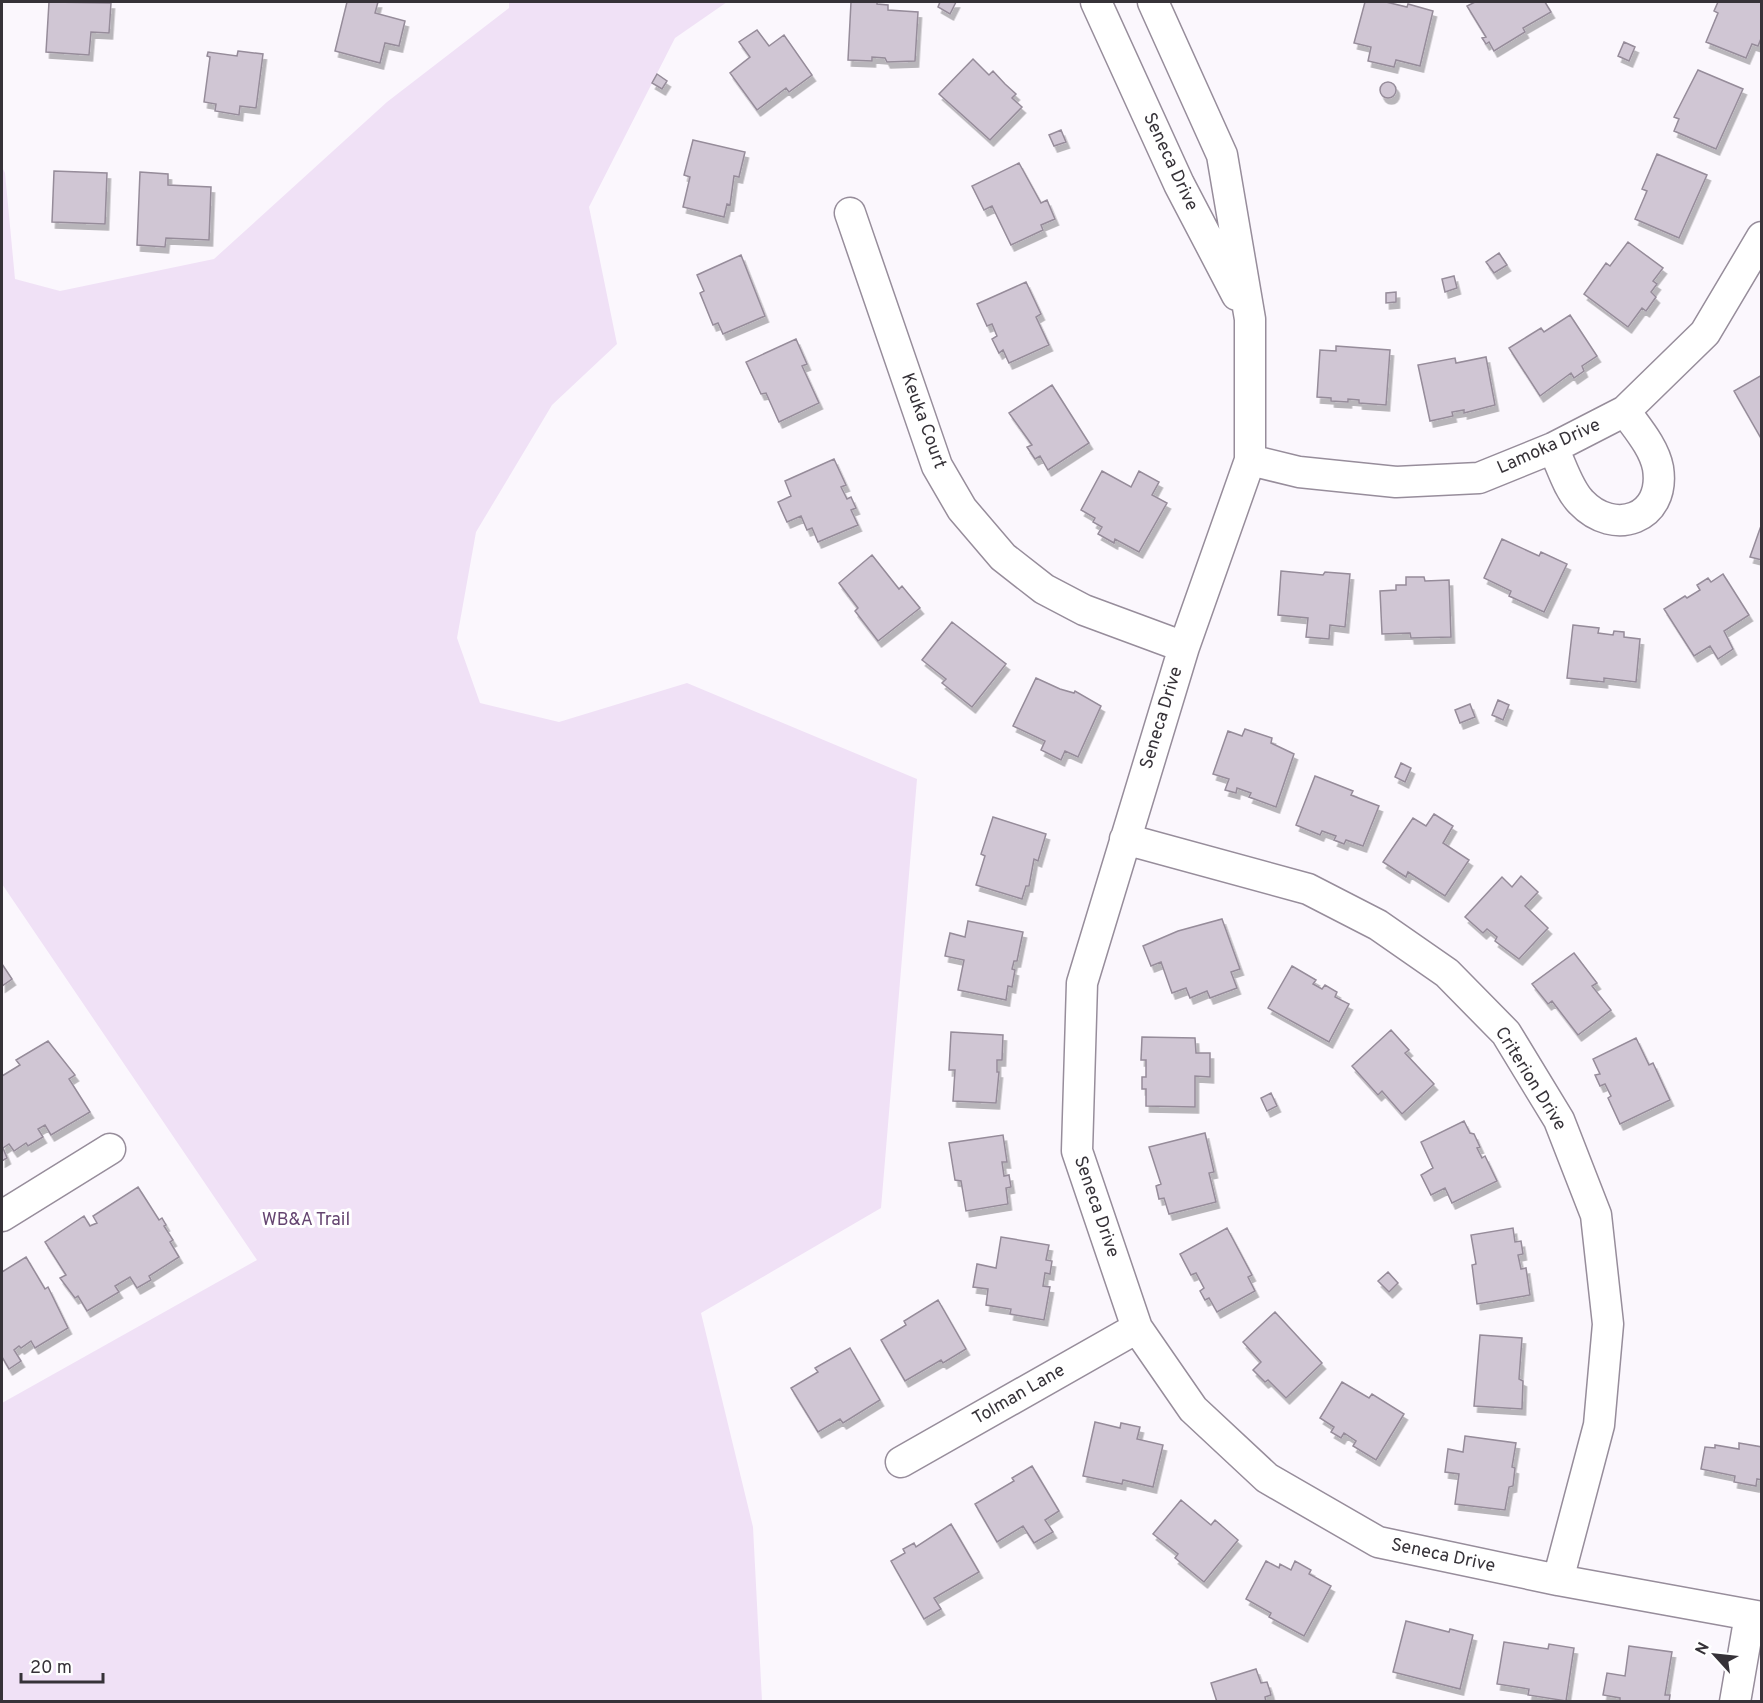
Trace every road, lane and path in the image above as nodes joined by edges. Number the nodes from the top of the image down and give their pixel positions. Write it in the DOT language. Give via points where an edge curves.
graph roads {
  1 [pos="1096,2"];
  2 [pos="1153,2"];
  3 [pos="850,213"];
  4 [pos="1761,237"];
  5 [pos="1250,319"];
  6 [pos="1625,411"];
  7 [pos="1553,448"];
  8 [pos="1250,459"];
  9 [pos="1184,647"];
  10 [pos="1125,839"];
  11 [pos="110,1149"];
  12 [pos="2,1216"];
  13 [pos="1137,1328"];
  14 [pos="901,1462"];
  15 [pos="1558,1580"];
  16 [pos="1756,1616"];
  17 [pos="1735,1701"];
  1 -- 5 [label="street, Seneca Drive" via="1179,184"];
  2 -- 5 [label="street, Seneca Drive" via="1222,155"];
  3 -- 9 [label="street, Keuka Court" via="937,466 962,509 1003,557 1044,589 1084,610"];
  4 -- 6 [label="street, Lamoka Drive" via="1705,333"];
  5 -- 8 [label="street, Seneca Drive"];
  6 -- 7 [label="street, Lamoka Drive"];
  6 -- 7 [label="street" via="1658,466 1659,485 1654,501 1640,516 1617,522 1598,516 1579,500"];
  7 -- 8 [label="street, Lamoka Drive" via="1479,478 1396,482 1299,472"];
  8 -- 9 [label="street, Seneca Drive"];
  9 -- 10 [label="street, Seneca Drive"];
  10 -- 13 [label="street, Seneca Drive" via="1082,983 1077,1151"];
  10 -- 15 [label="street, Criterion Drive" via="1308,889 1378,925 1447,973 1506,1033 1559,1120 1596,1215 1608,1324 1599,1425"];
  11 -- 12 [label="street"];
  13 -- 14 [label="street, Tolman Lane"];
  13 -- 15 [label="street, Seneca Drive" via="1193,1409 1267,1478 1378,1542"];
  15 -- 16 [label="street, Seneca Drive"];
  16 -- 17 [label="street"];
}
